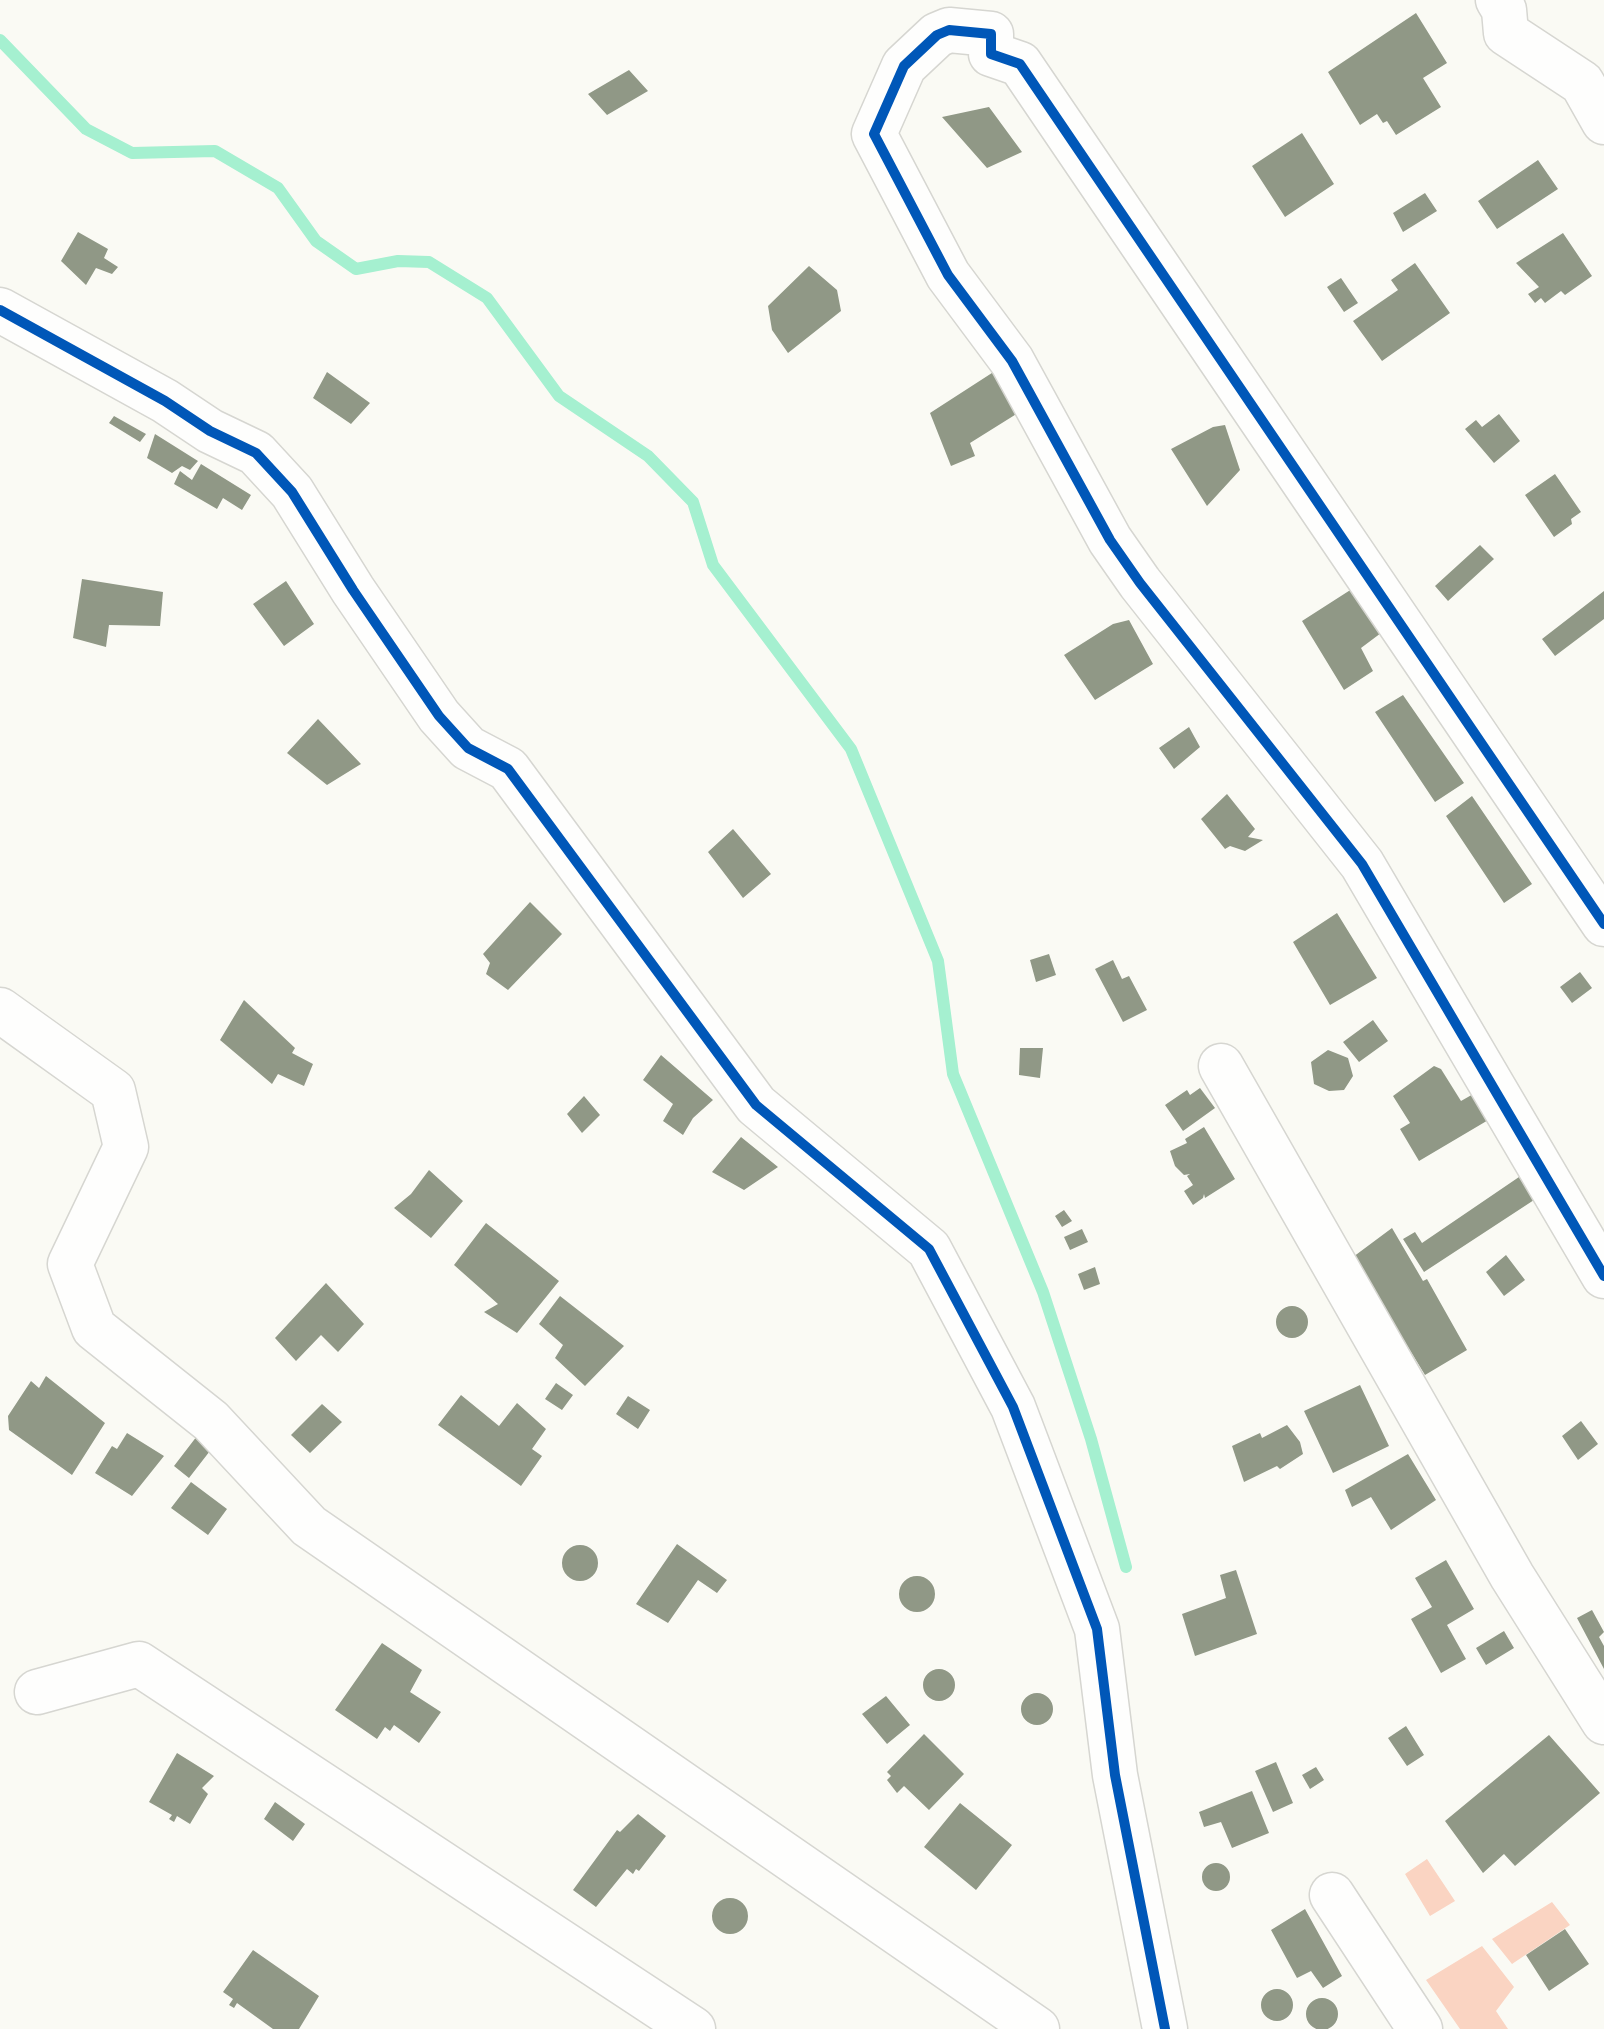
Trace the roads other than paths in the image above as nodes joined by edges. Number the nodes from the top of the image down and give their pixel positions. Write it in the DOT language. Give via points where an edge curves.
graph roads {
  1 [pos="1498,0"];
  2 [pos="1604,122"];
  3 [pos="0,310"];
  4 [pos="1604,924"];
  5 [pos="0,1010"];
  6 [pos="1221,1066"];
  7 [pos="1604,1276"];
  8 [pos="37,1692"];
  9 [pos="1604,1722"];
  10 [pos="1332,1895"];
  11 [pos="693,2029"];
  12 [pos="1037,2029"];
  13 [pos="1165,2029"];
  14 [pos="1420,2029"];
  1 -- 2 [label="street" via="1506,33 1582,83"];
  3 -- 13 [label="street" via="256,453 292,492 439,716 468,748 508,769 756,1105 929,1249 1013,1407 1097,1629 1115,1775"];
  4 -- 7 [label="street" via="1020,64 991,54 991,34 949,30 937,35 904,66 874,134 948,275 1012,361 1110,540 1140,583 1362,864"];
  5 -- 12 [label="street" via="113,1091 126,1147 70,1264 94,1328 211,1421 309,1526"];
  6 -- 9 [label="street" via="1512,1576"];
  8 -- 11 [label="street" via="139,1664"];
  10 -- 14 [label="street"];
}
